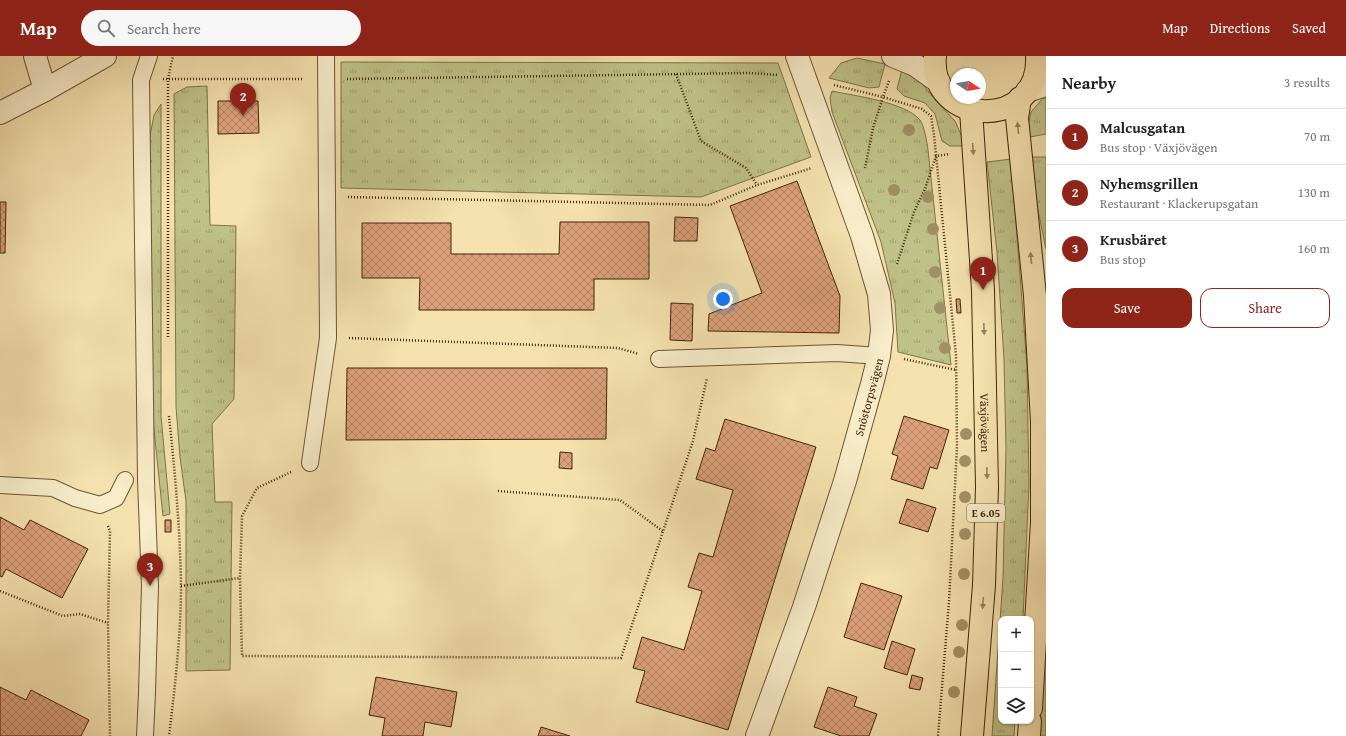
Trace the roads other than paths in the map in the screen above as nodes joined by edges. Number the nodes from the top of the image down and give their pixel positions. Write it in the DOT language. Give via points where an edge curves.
graph roads {
  1 [pos="35,56"];
  2 [pos="105,56"];
  3 [pos="149,56"];
  4 [pos="326,56"];
  5 [pos="797,56"];
  6 [pos="935,56"];
  7 [pos="1037,56"];
  8 [pos="895,57"];
  9 [pos="939,82"];
  10 [pos="45,90"];
  11 [pos="1031,91"];
  12 [pos="971,110"];
  13 [pos="0,113"];
  14 [pos="879,356"];
  15 [pos="659,360"];
  16 [pos="310,463"];
  17 [pos="125,480"];
  18 [pos="0,485"];
  19 [pos="1032,688"];
  20 [pos="1030,724"];
  21 [pos="145,736"];
  22 [pos="757,736"];
  23 [pos="972,736"];
  24 [pos="1029,736"];
  1 -- 10 [label="street"];
  2 -- 10 [label="street"];
  3 -- 21 [label="lane" via="141,80 146,480 150,586"];
  4 -- 16 [label="lane" via="328,338"];
  5 -- 14 [label="street, Snöstorpsvägen" via="862,236 879,294 882,330"];
  6 -- 9 [label="highway"];
  7 -- 11 [label="highway"];
  8 -- 9 [label="street" via="915,65"];
  9 -- 12 [label="highway" via="952,100"];
  10 -- 13 [label="street"];
  11 -- 12 [label="highway" via="1014,104 997,111"];
  19 -- 11 [label="highway, one-way" via="1042,522 1042,422 1035,296 1017,118"];
  12 -- 23 [label="highway, Växjövägen / E 6.05, one-way" via="983,290 987,487 984,585"];
  14 -- 15 [label="lane" via="837,353"];
  14 -- 22 [label="street, Snöstorpsvägen" via="845,481 804,607"];
  17 -- 18 [label="lane" via="116,498 100,505 53,488"];
  20 -- 24 [label="highway"];
}
